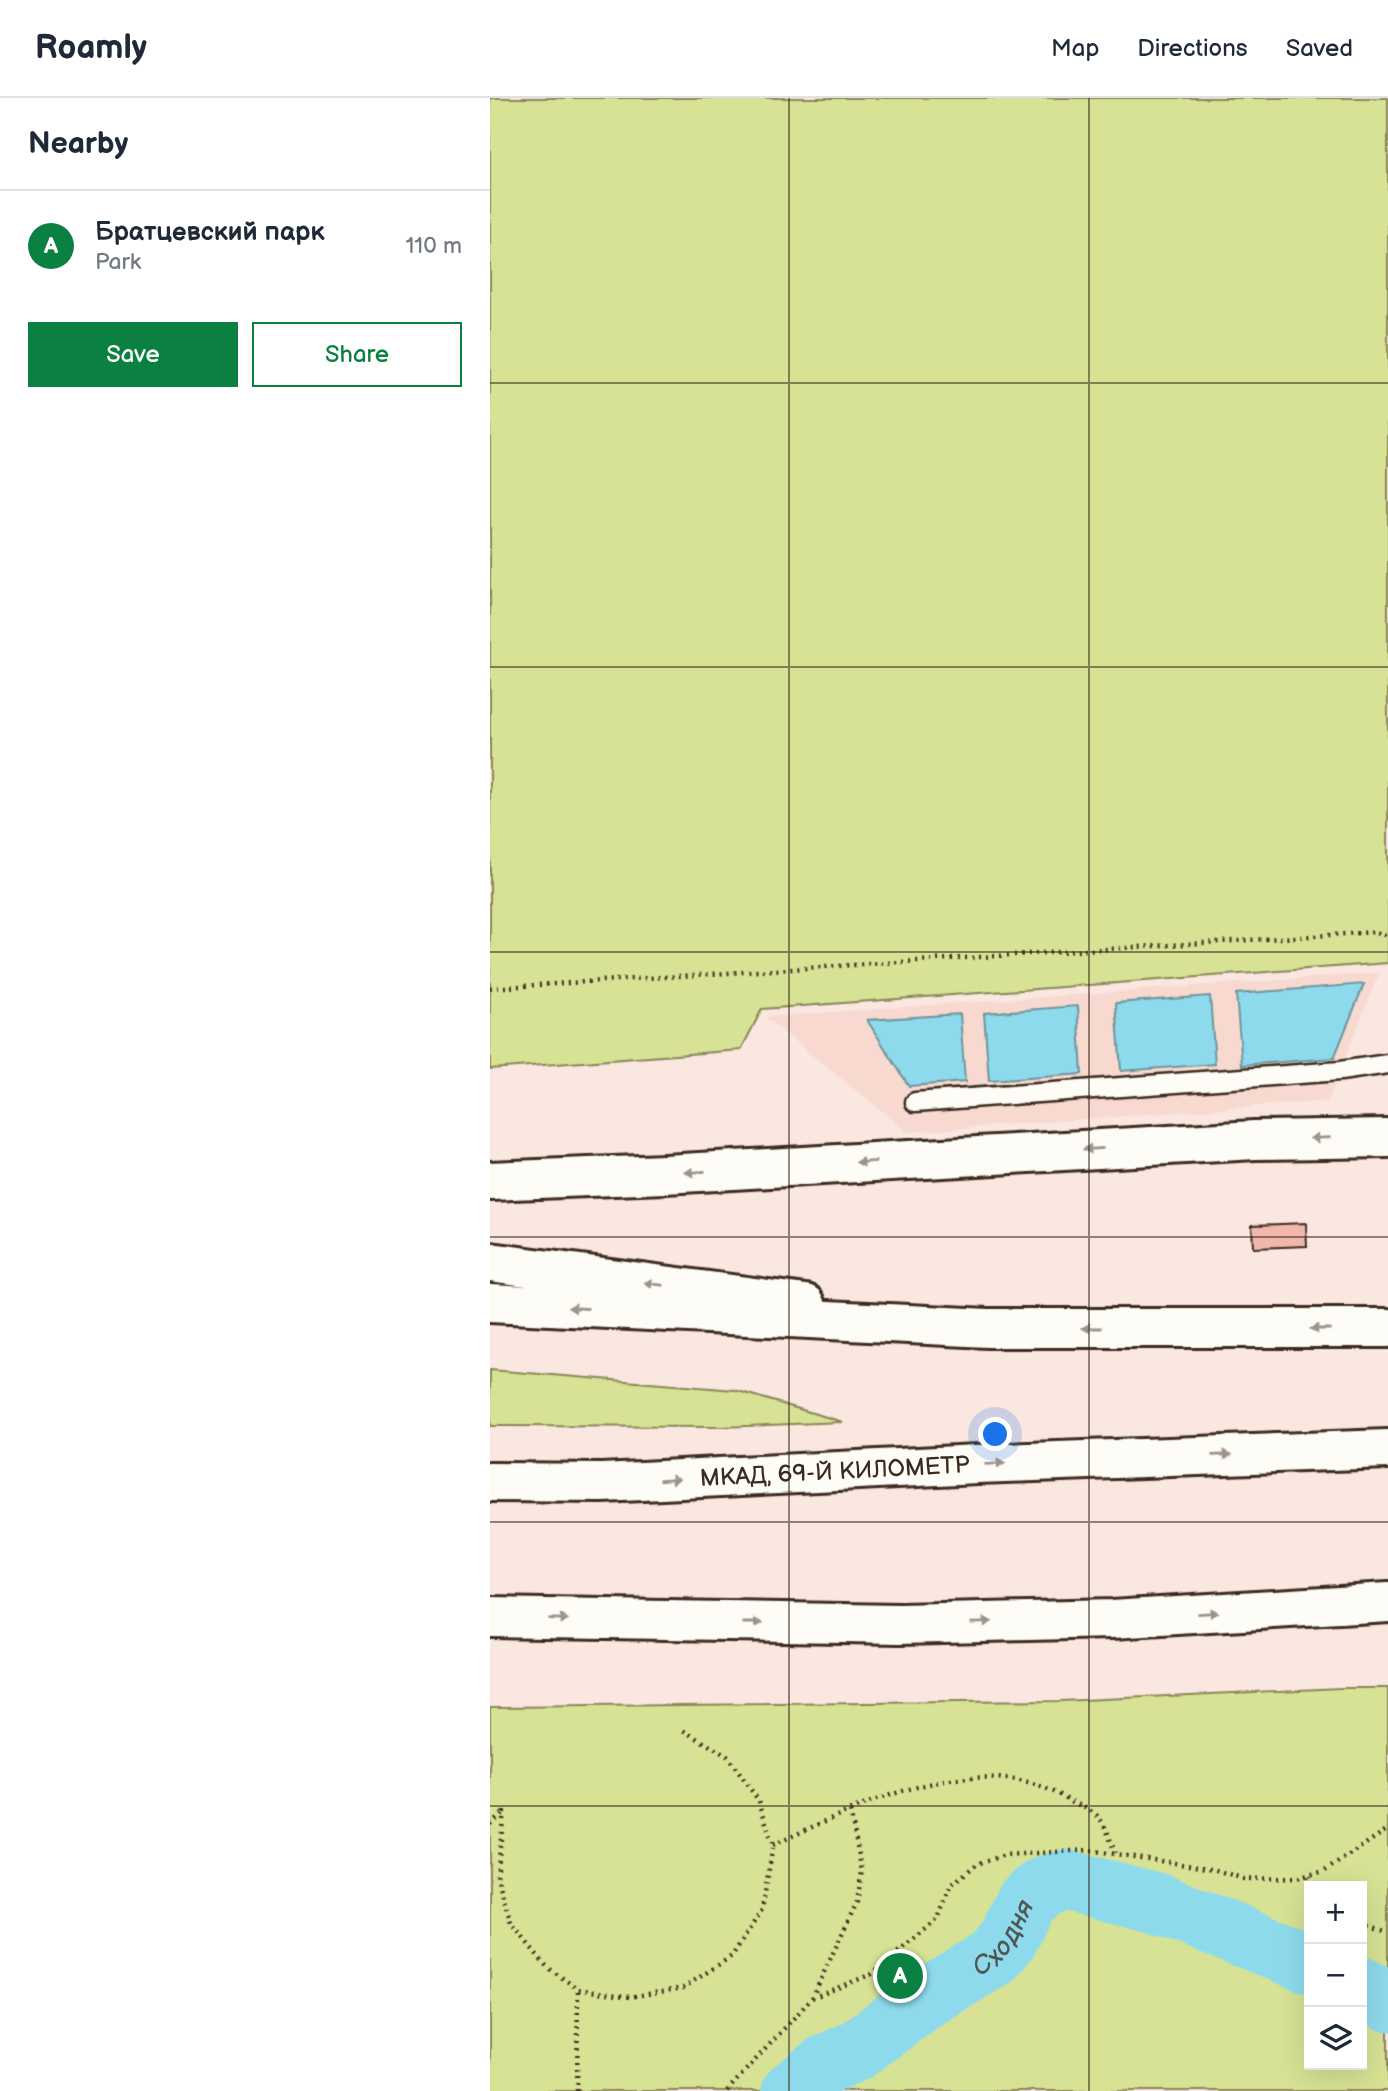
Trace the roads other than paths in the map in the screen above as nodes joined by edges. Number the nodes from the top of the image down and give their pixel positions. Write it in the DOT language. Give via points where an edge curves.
graph roads {
  1 [pos="1388,1064"];
  2 [pos="915,1102"];
  3 [pos="1388,1138"];
  4 [pos="490,1181"];
  5 [pos="490,1262"];
  6 [pos="490,1303"];
  7 [pos="988,1328"];
  8 [pos="1388,1328"];
  9 [pos="1388,1449"];
  10 [pos="490,1482"];
  11 [pos="602,1483"];
  12 [pos="490,1493"];
  13 [pos="1388,1602"];
  14 [pos="490,1617"];
  1 -- 2 [label="lane"];
  3 -- 4 [label="main road, one-way" via="1255,1140"];
  7 -- 5 [label="main road, one-way"];
  7 -- 6 [label="main road, one-way"];
  8 -- 7 [label="main road, one-way"];
  11 -- 9 [label="main road, МКАД, 69-Й КИЛОМЕТР, one-way"];
  10 -- 11 [label="main road, МКАД, 69-Й КИЛОМЕТР"];
  11 -- 12 [label="main road"];
  14 -- 13 [label="main road, one-way" via="900,1624 1112,1619"];
}
